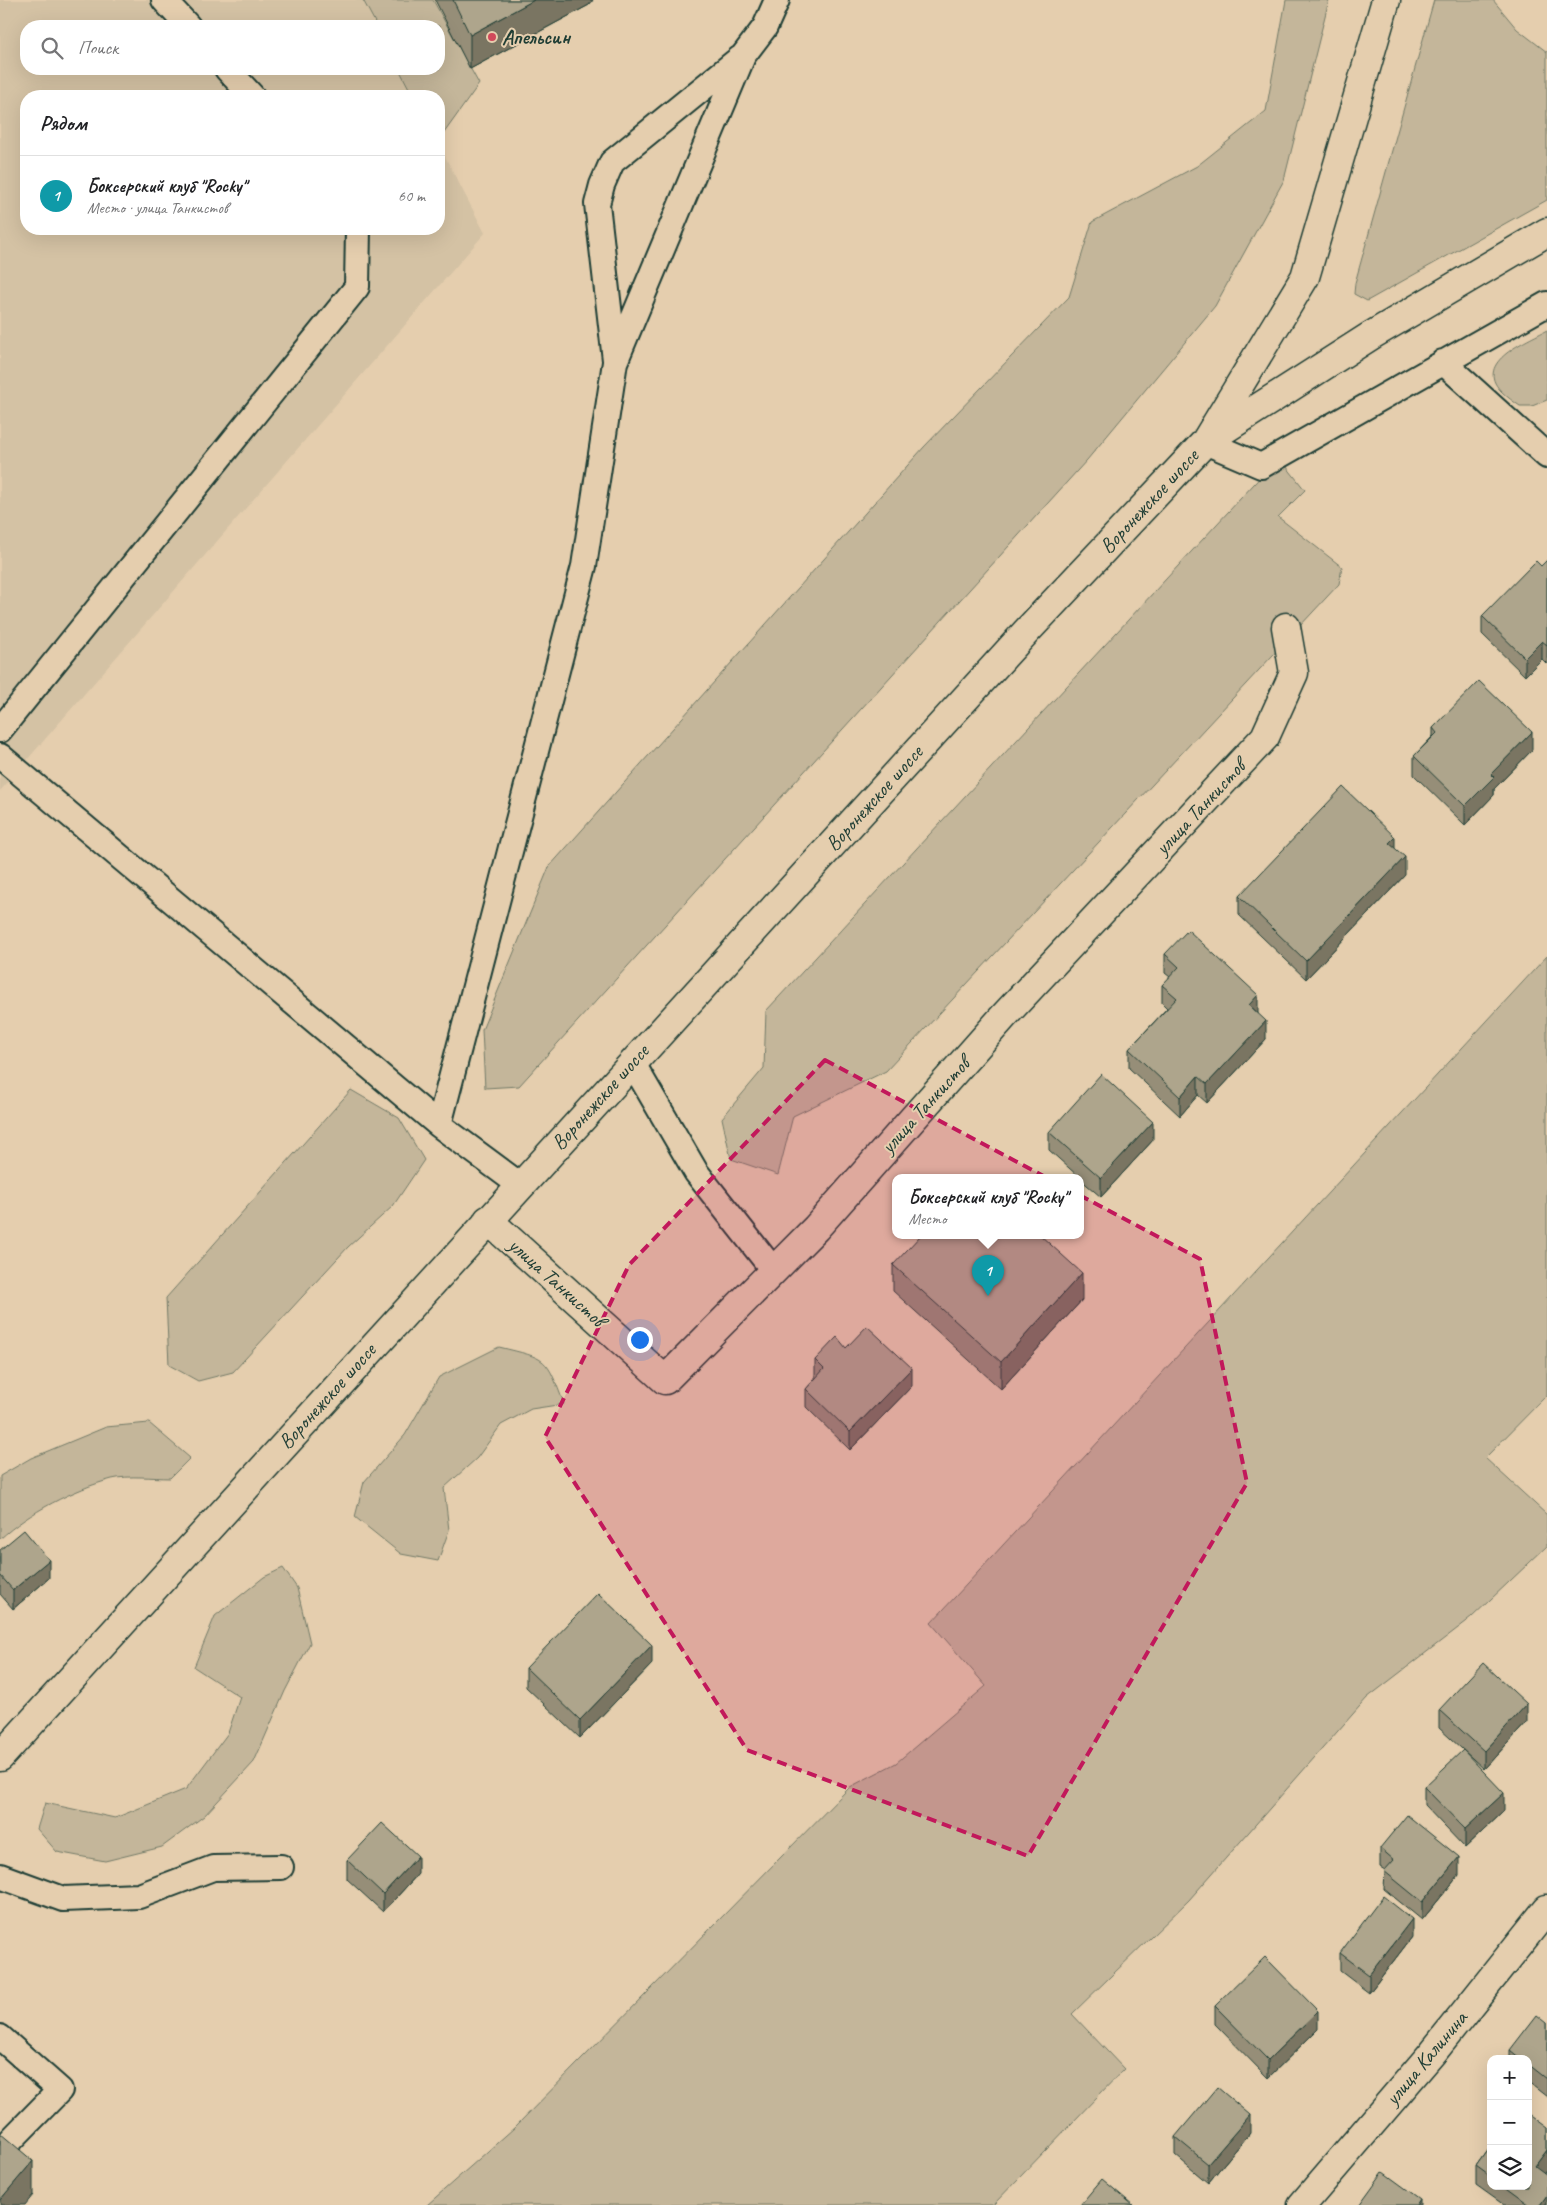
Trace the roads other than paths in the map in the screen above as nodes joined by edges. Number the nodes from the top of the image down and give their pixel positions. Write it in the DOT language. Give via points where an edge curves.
graph roads {
  1 [pos="164,0"];
  2 [pos="777,0"];
  3 [pos="1386,0"];
  4 [pos="182,20"];
  5 [pos="743,56"];
  6 [pos="233,75"];
  7 [pos="246,90"];
  8 [pos="1547,232"];
  9 [pos="358,235"];
  10 [pos="1547,304"];
  11 [pos="615,362"];
  12 [pos="1443,362"];
  13 [pos="1206,442"];
  14 [pos="1547,456"];
  15 [pos="1286,627"];
  16 [pos="0,730"];
  17 [pos="0,756"];
  18 [pos="632,1062"];
  19 [pos="439,1125"];
  20 [pos="520,1185"];
  21 [pos="488,1220"];
  22 [pos="774,1270"];
  23 [pos="0,1757"];
  24 [pos="281,1867"];
  25 [pos="0,1876"];
  26 [pos="1547,1909"];
  27 [pos="0,2037"];
  28 [pos="12,2139"];
  29 [pos="1302,2205"];
  1 -- 4 [label="lane"];
  2 -- 5 [label="lane" via="765,27"];
  3 -- 13 [label="main road" via="1305,276"];
  5 -- 11 [label="lane"];
  5 -- 11 [label="lane" via="612,162 602,184 597,204"];
  6 -- 7 [label="lane"];
  8 -- 13 [label="main road" via="1372,335"];
  9 -- 16 [label="lane" via="357,287"];
  10 -- 12 [label="lane"];
  11 -- 19 [label="lane" via="584,566"];
  12 -- 13 [label="lane" via="1261,466"];
  12 -- 14 [label="lane"];
  13 -- 18 [label="main road, Воронежское шоссе" via="1026,632"];
  15 -- 22 [label="main road, улица Танкистов" via="1294,673 1265,737 1010,1010 816,1228"];
  17 -- 19 [label="lane"];
  18 -- 20 [label="main road, Воронежское шоссе"];
  18 -- 22 [label="lane" via="696,1172"];
  19 -- 20 [label="lane"];
  20 -- 21 [label="main road, Воронежское шоссе"];
  21 -- 22 [label="main road, улица Танкистов" via="665,1380"];
  21 -- 23 [label="main road, Воронежское шоссе"];
  24 -- 25 [label="lane" via="213,1868 140,1896 63,1899"];
  26 -- 29 [label="main road, улица Калинина" via="1433,2052"];
  27 -- 28 [label="lane" via="60,2090"];
}
